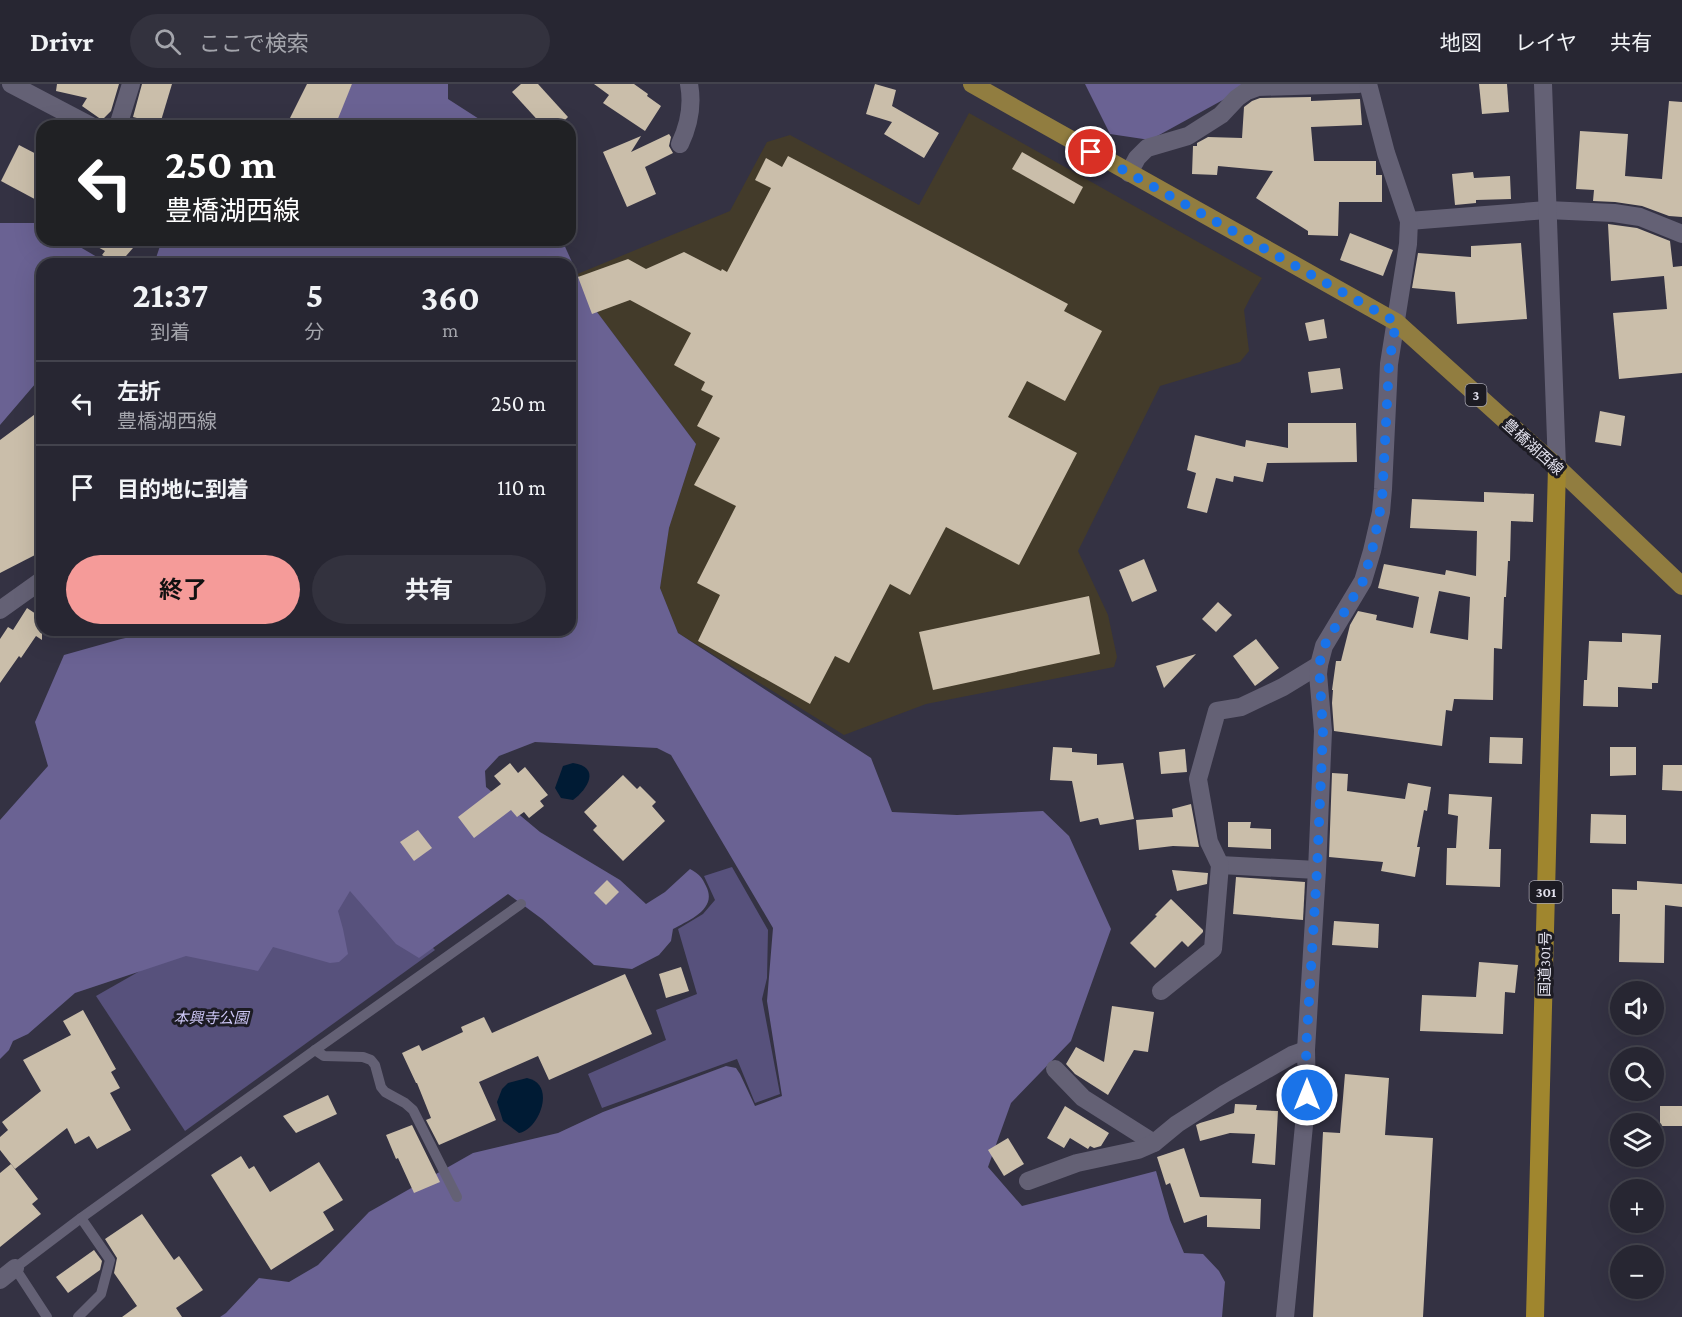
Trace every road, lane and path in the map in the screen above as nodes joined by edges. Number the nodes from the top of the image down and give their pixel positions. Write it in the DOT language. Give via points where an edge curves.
graph roads {
  1 [pos="11,84"];
  2 [pos="131,84"];
  3 [pos="689,84"];
  4 [pos="972,84"];
  5 [pos="1359,84"];
  6 [pos="1368,84"];
  7 [pos="1543,84"];
  8 [pos="80,120"];
  9 [pos="120,120"];
  10 [pos="680,144"];
  11 [pos="1129,173"];
  12 [pos="1547,210"];
  13 [pos="1409,221"];
  14 [pos="1682,234"];
  15 [pos="1396,322"];
  16 [pos="1557,467"];
  17 [pos="36,584"];
  18 [pos="1682,586"];
  19 [pos="2,604"];
  20 [pos="1319,665"];
  21 [pos="1220,865"];
  22 [pos="1317,870"];
  23 [pos="521,904"];
  24 [pos="1161,991"];
  25 [pos="315,1050"];
  26 [pos="1306,1050"];
  27 [pos="1055,1069"];
  28 [pos="1154,1143"];
  29 [pos="1028,1180"];
  30 [pos="457,1197"];
  31 [pos="81,1218"];
  32 [pos="15,1268"];
  33 [pos="0,1280"];
  34 [pos="47,1317"];
  35 [pos="78,1317"];
  36 [pos="1285,1317"];
  37 [pos="1535,1317"];
  1 -- 8 [label="street"];
  2 -- 9 [label="street"];
  3 -- 10 [label="street" via="690,111"];
  4 -- 11 [label="main road, 豊橋湖西線 / 3"];
  5 -- 11 [label="street" via="1246,90 1221,115 1188,136 1147,148"];
  6 -- 13 [label="street"];
  7 -- 12 [label="street"];
  11 -- 15 [label="main road, 豊橋湖西線 / 3"];
  12 -- 13 [label="street"];
  12 -- 14 [label="street" via="1640,217"];
  12 -- 16 [label="street"];
  13 -- 15 [label="street"];
  15 -- 16 [label="main road, 豊橋湖西線 / 3"];
  15 -- 20 [label="street" via="1389,364 1382,501 1372,551 1363,581 1324,646"];
  16 -- 18 [label="main road, 豊橋湖西線 / 3"];
  16 -- 37 [label="highway, 国道301号 / 301"];
  17 -- 19 [label="street"];
  20 -- 21 [label="street" via="1241,707 1217,711 1198,779 1209,842"];
  20 -- 22 [label="street" via="1323,731"];
  21 -- 22 [label="street"];
  21 -- 24 [label="street" via="1213,949"];
  22 -- 26 [label="street"];
  23 -- 25 [label="lane"];
  25 -- 30 [label="lane" via="324,1056 371,1060 385,1092 413,1110"];
  25 -- 31 [label="lane"];
  26 -- 28 [label="street" via="1224,1094"];
  26 -- 36 [label="street" via="1307,1095"];
  27 -- 28 [label="street" via="1083,1098"];
  28 -- 29 [label="street"];
  31 -- 32 [label="lane"];
  31 -- 35 [label="lane" via="110,1260 101,1293"];
  32 -- 33 [label="street"];
  32 -- 34 [label="lane"];
}
